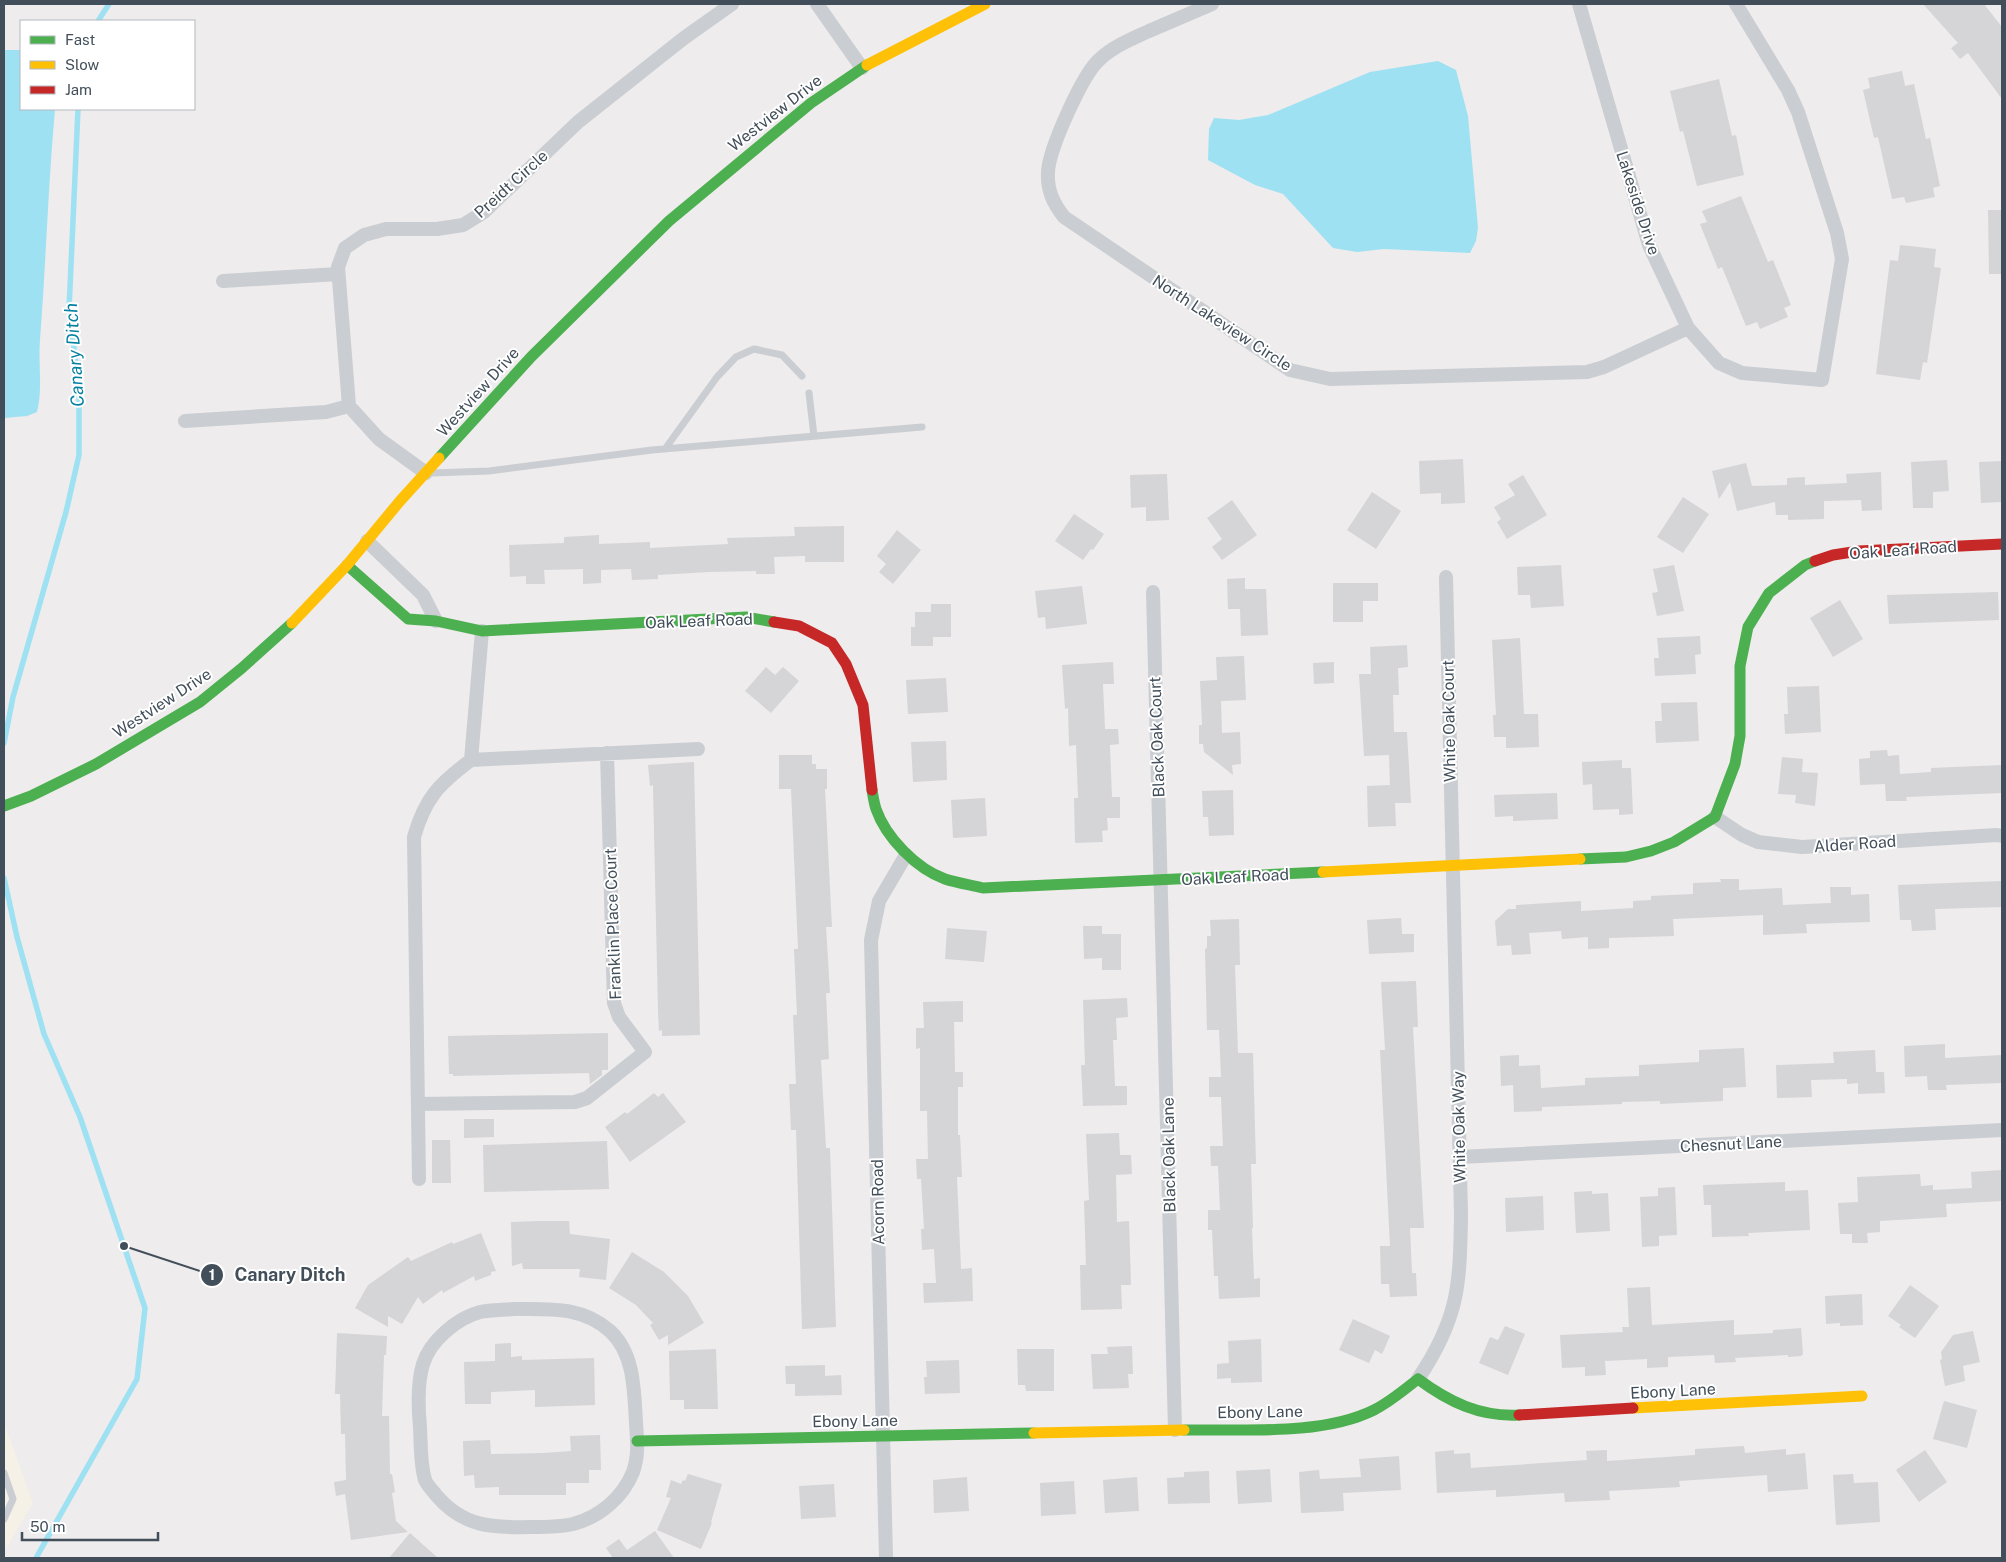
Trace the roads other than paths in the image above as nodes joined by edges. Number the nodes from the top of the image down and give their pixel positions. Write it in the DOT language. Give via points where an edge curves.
graph roads {
  1 [pos="732,4"];
  2 [pos="817,4"];
  3 [pos="985,4"];
  4 [pos="1212,4"];
  5 [pos="1578,4"];
  6 [pos="1736,4"];
  7 [pos="862,68"];
  8 [pos="338,274"];
  9 [pos="223,281"];
  10 [pos="1688,328"];
  11 [pos="802,376"];
  12 [pos="809,393"];
  13 [pos="349,406"];
  14 [pos="185,421"];
  15 [pos="922,427"];
  16 [pos="814,436"];
  17 [pos="665,449"];
  18 [pos="426,474"];
  19 [pos="366,541"];
  20 [pos="2002,544"];
  21 [pos="347,565"];
  22 [pos="1446,577"];
  23 [pos="1153,592"];
  24 [pos="436,621"];
  25 [pos="482,631"];
  26 [pos="698,749"];
  27 [pos="607,753"];
  28 [pos="471,760"];
  29 [pos="4,806"];
  30 [pos="1715,817"];
  31 [pos="2002,836"];
  32 [pos="906,855"];
  33 [pos="1452,865"];
  34 [pos="1162,881"];
  35 [pos="418,1104"];
  36 [pos="2002,1130"];
  37 [pos="1460,1157"];
  38 [pos="419,1179"];
  39 [pos="1418,1380"];
  40 [pos="1862,1396"];
  41 [pos="1175,1430"];
  42 [pos="882,1436"];
  43 [pos="637,1441"];
  44 [pos="4,1473"];
  45 [pos="4,1519"];
  46 [pos="886,1558"];
  1 -- 8 [label="street, Preidt Circle" via="578,122 484,212 463,225 386,228 364,235 345,248"];
  2 -- 7 [label="street"];
  3 -- 7 [label="street, Westview Drive"];
  4 -- 10 [label="street, North Lakeview Circle" via="1118,46 1098,60 1081,85 1048,170 1048,188 1055,204 1064,217 1080,228 1290,370 1330,379 1587,372"];
  5 -- 10 [label="street, Lakeside Drive" via="1649,245"];
  6 -- 10 [label="street, Lakeside Drive" via="1798,112 1837,233 1842,259 1822,380 1742,372 1719,363"];
  7 -- 18 [label="street, Westview Drive" via="811,103 669,221 531,357"];
  8 -- 9 [label="street"];
  8 -- 13 [label="street, Preidt Circle"];
  11 -- 17 [label="lane" via="782,355 754,348 736,357 717,377"];
  12 -- 16 [label="lane"];
  13 -- 14 [label="street" via="326,412"];
  13 -- 18 [label="street" via="379,439"];
  15 -- 16 [label="lane"];
  16 -- 17 [label="lane"];
  17 -- 18 [label="lane" via="489,472"];
  18 -- 19 [label="street, Westview Drive"];
  19 -- 21 [label="street, Westview Drive"];
  19 -- 24 [label="street" via="423,595"];
  20 -- 30 [label="street, Oak Leaf Road" via="1832,555 1805,565 1768,593 1748,627 1740,666 1740,736 1735,764"];
  21 -- 24 [label="street, Oak Leaf Road" via="408,619"];
  21 -- 29 [label="street, Westview Drive" via="280,635 200,702 96,764"];
  22 -- 33 [label="street, White Oak Court"];
  23 -- 34 [label="street, Black Oak Court"];
  24 -- 25 [label="street, Oak Leaf Road"];
  25 -- 28 [label="street"];
  25 -- 32 [label="street, Oak Leaf Road" via="746,616 799,626 832,643 846,664 863,705 876,810"];
  26 -- 27 [label="street"];
  27 -- 28 [label="street"];
  27 -- 35 [label="street, Franklin Place Court" via="614,1002 619,1017 644,1052 587,1098 575,1102"];
  28 -- 35 [label="street" via="432,794 420,816 414,837"];
  30 -- 31 [label="street, Alder Road" via="1758,842 1802,847"];
  30 -- 33 [label="street, Oak Leaf Road" via="1674,842 1626,857"];
  32 -- 34 [label="street, Oak Leaf Road" via="945,879 983,888"];
  32 -- 42 [label="street, Acorn Road" via="878,900 872,940"];
  33 -- 34 [label="street, Oak Leaf Road"];
  33 -- 37 [label="street, White Oak Way"];
  34 -- 41 [label="street, Black Oak Lane"];
  35 -- 38 [label="street"];
  36 -- 37 [label="street, Chesnut Lane"];
  37 -- 39 [label="street, White Oak Way" via="1458,1290 1445,1332"];
  39 -- 40 [label="street, Ebony Lane" via="1444,1399 1465,1409 1512,1416"];
  39 -- 41 [label="street, Ebony Lane" via="1382,1406 1328,1425"];
  41 -- 42 [label="street, Ebony Lane"];
  42 -- 43 [label="street, Ebony Lane"];
  42 -- 46 [label="street, Acorn Road"];
  43 -- 43 [label="street" via="634,1383 622,1347 610,1332 577,1312 546,1308 480,1312 462,1319 448,1330 433,1345 423,1362 418,1390 426,1481 447,1507 482,1525 548,1527 572,1524 593,1516 610,1505 623,1490 633,1471"];
  44 -- 45 [label="lane" via="13,1499"];
}
